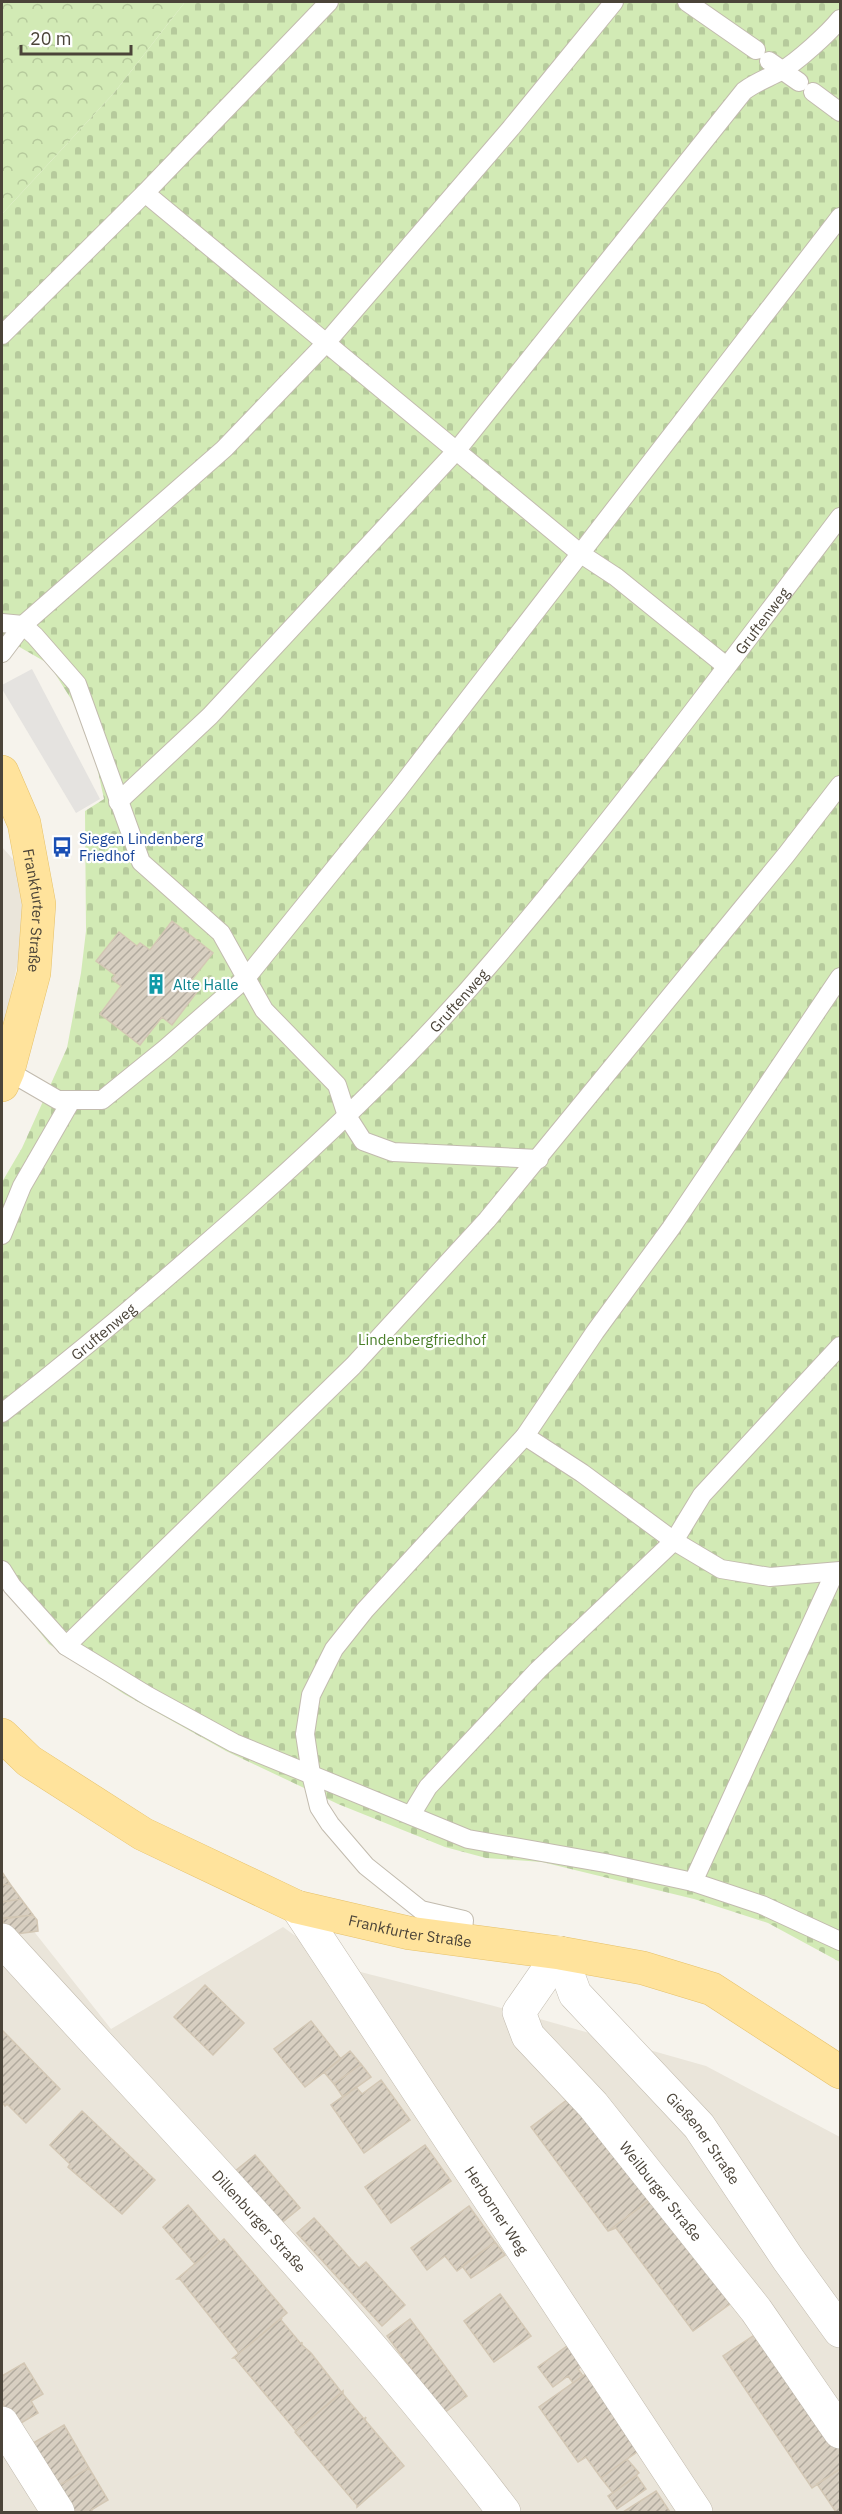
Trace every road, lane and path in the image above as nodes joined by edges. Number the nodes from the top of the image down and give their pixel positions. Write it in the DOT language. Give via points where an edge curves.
graph roads {
  1 [pos="329,2"];
  2 [pos="614,2"];
  3 [pos="687,2"];
  4 [pos="840,19"];
  5 [pos="769,61"];
  6 [pos="840,112"];
  7 [pos="145,193"];
  8 [pos="840,217"];
  9 [pos="2,335"];
  10 [pos="326,343"];
  11 [pos="457,450"];
  12 [pos="840,517"];
  13 [pos="581,554"];
  14 [pos="2,622"];
  15 [pos="23,625"];
  16 [pos="2,653"];
  17 [pos="726,666"];
  18 [pos="2,772"];
  19 [pos="840,785"];
  20 [pos="118,802"];
  21 [pos="840,977"];
  22 [pos="246,978"];
  23 [pos="5,1078"];
  24 [pos="71,1101"];
  25 [pos="347,1116"];
  26 [pos="538,1159"];
  27 [pos="2,1235"];
  28 [pos="840,1346"];
  29 [pos="2,1413"];
  30 [pos="525,1436"];
  31 [pos="674,1540"];
  32 [pos="2,1570"];
  33 [pos="838,1572"];
  34 [pos="66,1646"];
  35 [pos="2,1735"];
  36 [pos="311,1774"];
  37 [pos="411,1815"];
  38 [pos="693,1882"];
  39 [pos="297,1907"];
  40 [pos="2,1940"];
  41 [pos="462,1941"];
  42 [pos="840,1941"];
  43 [pos="560,1953"];
  44 [pos="840,2072"];
  45 [pos="840,2331"];
  46 [pos="2,2423"];
  47 [pos="840,2432"];
  48 [pos="58,2512"];
  49 [pos="504,2512"];
  50 [pos="696,2512"];
  1 -- 7 [label="lane"];
  2 -- 10 [label="lane"];
  3 -- 5 [label="lane"];
  4 -- 5 [label="lane" via="833,29"];
  5 -- 6 [label="lane"];
  5 -- 11 [label="lane"];
  7 -- 9 [label="lane"];
  7 -- 10 [label="lane"];
  8 -- 13 [label="lane"];
  10 -- 11 [label="lane"];
  10 -- 15 [label="lane" via="224,449"];
  11 -- 13 [label="lane"];
  11 -- 20 [label="lane" via="210,716"];
  12 -- 17 [label="lane, Gruftenweg"];
  13 -- 17 [label="lane" via="616,577"];
  13 -- 22 [label="lane"];
  14 -- 15 [label="lane"];
  15 -- 16 [label="lane"];
  15 -- 20 [label="lane" via="77,684"];
  17 -- 25 [label="lane, Gruftenweg" via="492,962"];
  18 -- 23 [label="main road, Frankfurter Straße" via="24,823 39,904 34,973"];
  19 -- 26 [label="lane"];
  20 -- 22 [label="lane" via="141,862 221,933"];
  21 -- 30 [label="lane"];
  22 -- 24 [label="lane" via="102,1100"];
  22 -- 25 [label="lane" via="264,1010 337,1085"];
  23 -- 24 [label="lane" via="58,1100"];
  24 -- 27 [label="lane" via="22,1186"];
  25 -- 26 [label="lane" via="363,1141 393,1152"];
  25 -- 29 [label="lane, Gruftenweg" via="141,1300"];
  26 -- 34 [label="lane" via="487,1221 353,1366"];
  28 -- 31 [label="lane" via="702,1495"];
  30 -- 31 [label="lane"];
  30 -- 36 [label="lane" via="372,1602 334,1649 311,1695 306,1734"];
  31 -- 33 [label="lane" via="721,1569 770,1577"];
  31 -- 37 [label="lane" via="531,1678 428,1787"];
  32 -- 34 [label="lane" via="12,1587"];
  33 -- 38 [label="lane"];
  34 -- 36 [label="lane" via="234,1743"];
  35 -- 39 [label="main road, Frankfurter Straße" via="29,1761 143,1834"];
  36 -- 37 [label="lane"];
  36 -- 41 [label="lane" via="319,1807 366,1866 421,1910 464,1920"];
  37 -- 38 [label="lane" via="468,1839"];
  38 -- 42 [label="lane" via="762,1905"];
  39 -- 41 [label="main road, Frankfurter Straße"];
  39 -- 50 [label="street, Herborner Weg"];
  40 -- 49 [label="street, Dillenburger Straße" via="309,2276"];
  41 -- 43 [label="main road, Frankfurter Straße"];
  43 -- 44 [label="main road, Frankfurter Straße" via="643,1968 712,1989"];
  43 -- 45 [label="street, Gießener Straße" via="575,1994 699,2126"];
  43 -- 47 [label="street, Weilburger Straße" via="519,2012 528,2036 593,2105 734,2282"];
  46 -- 48 [label="street"];
}
